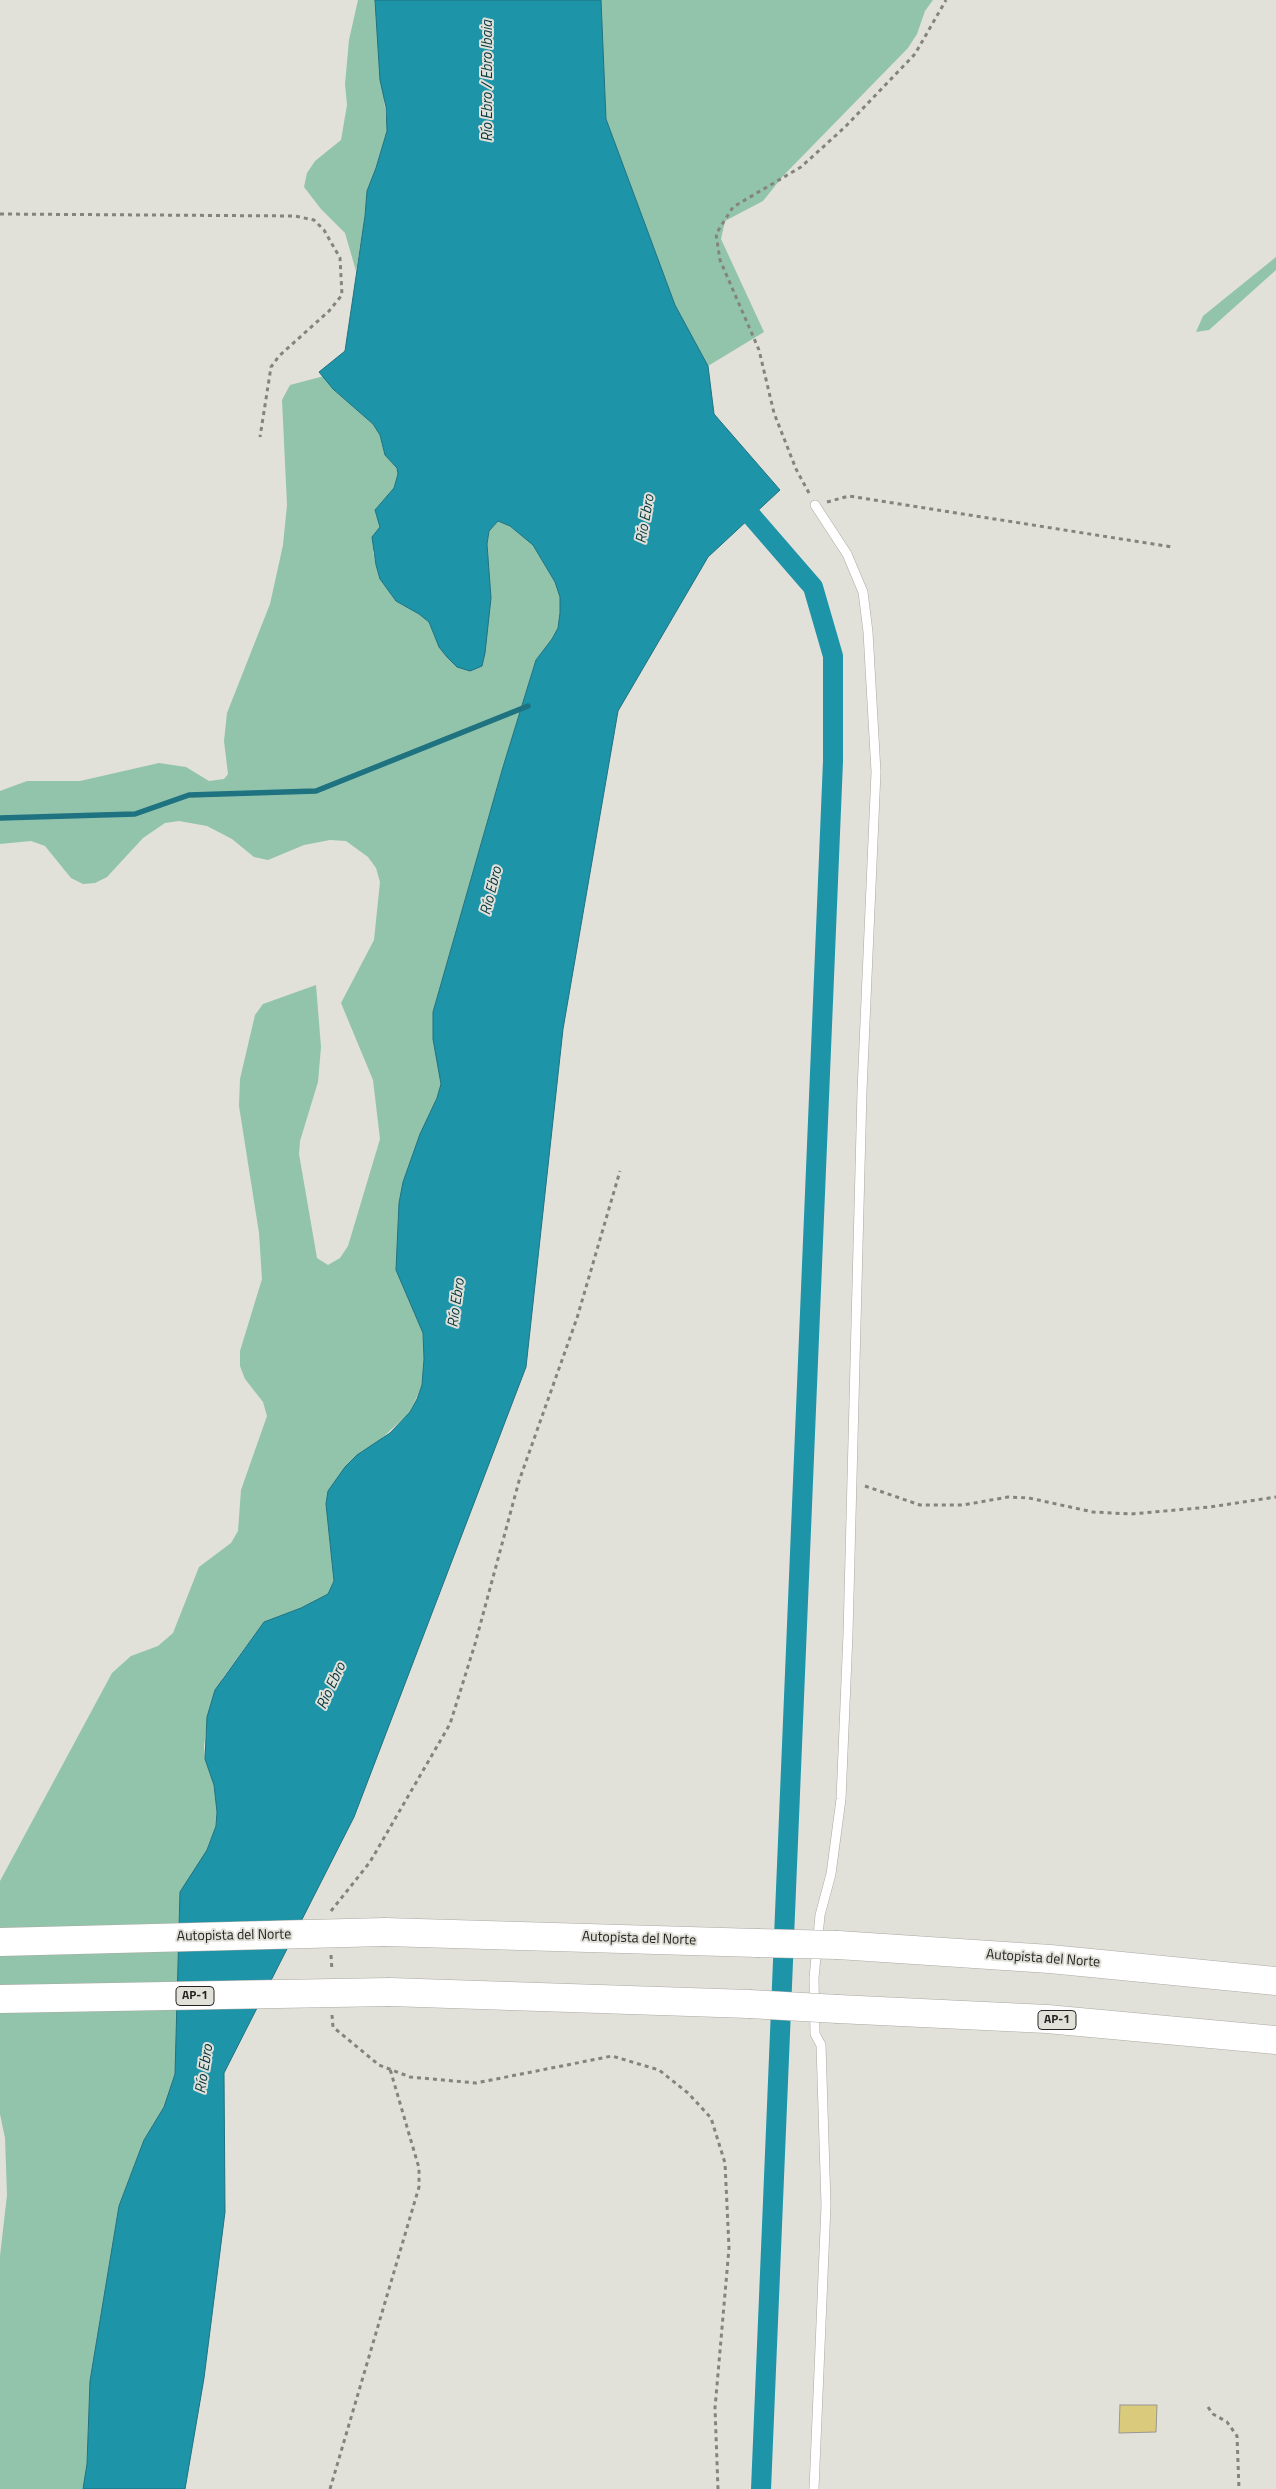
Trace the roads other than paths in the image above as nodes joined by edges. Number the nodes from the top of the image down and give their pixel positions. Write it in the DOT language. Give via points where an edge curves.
graph roads {
  1 [pos="815,505"];
  2 [pos="0,1942"];
  3 [pos="1276,1981"];
  4 [pos="0,1999"];
  5 [pos="1276,2040"];
  6 [pos="814,2489"];
  1 -- 6 [label="lane" via="847,554 863,592 876,772 862,1092 841,1799 831,1874 820,1915 814,1978 815,2034 821,2045 826,2205"];
  2 -- 3 [label="highway, Autopista del Norte, bridge" via="385,1932 838,1945 1050,1959"];
  4 -- 5 [label="highway, AP-1, bridge" via="390,1992 749,2004 1047,2019"];
}
